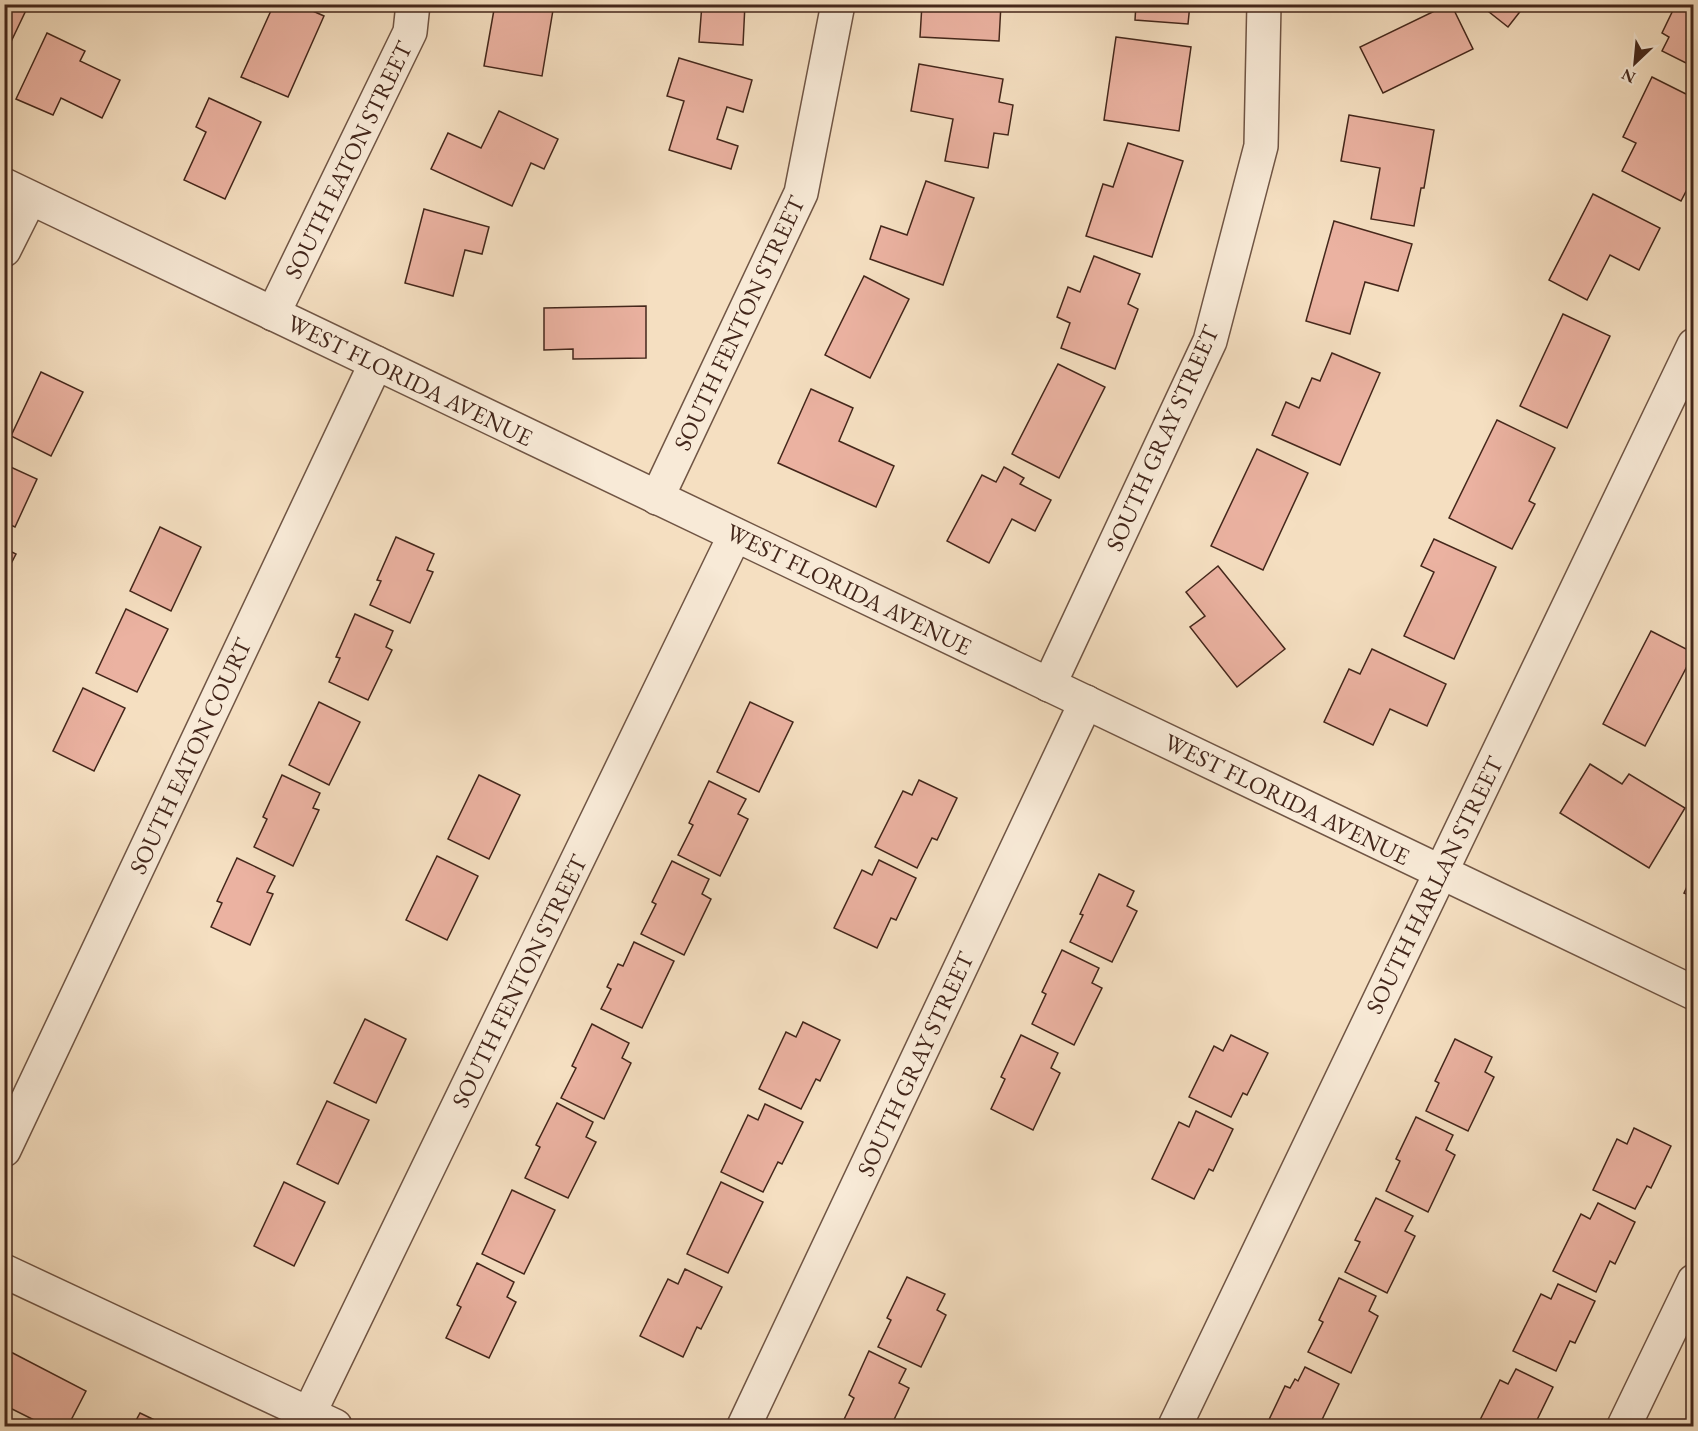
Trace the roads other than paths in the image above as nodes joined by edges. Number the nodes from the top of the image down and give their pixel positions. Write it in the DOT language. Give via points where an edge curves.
graph roads {
  1 [pos="413,4"];
  2 [pos="837,4"];
  3 [pos="1264,4"];
  4 [pos="17,191"];
  5 [pos="4,250"];
  6 [pos="273,314"];
  7 [pos="1694,345"];
  8 [pos="376,363"];
  9 [pos="657,498"];
  10 [pos="735,535"];
  11 [pos="1049,685"];
  12 [pos="1086,702"];
  13 [pos="1440,872"];
  14 [pos="1694,993"];
  15 [pos="4,1150"];
  16 [pos="4,1271"];
  17 [pos="1694,1281"];
  18 [pos="316,1422"];
  19 [pos="744,1426"];
  20 [pos="1175,1426"];
  21 [pos="1624,1426"];
  1 -- 6 [label="street, SOUTH EATON STREET" via="410,32"];
  2 -- 9 [label="street, SOUTH FENTON STREET" via="801,193"];
  3 -- 11 [label="street, SOUTH GRAY STREET" via="1260,146 1210,341"];
  4 -- 5 [label="street"];
  4 -- 6 [label="street, WEST FLORIDA AVENUE"];
  6 -- 8 [label="street, WEST FLORIDA AVENUE"];
  7 -- 13 [label="street, SOUTH HARLAN STREET"];
  8 -- 9 [label="street, WEST FLORIDA AVENUE"];
  8 -- 15 [label="street, SOUTH EATON COURT"];
  9 -- 10 [label="street, WEST FLORIDA AVENUE"];
  10 -- 11 [label="street, WEST FLORIDA AVENUE"];
  10 -- 18 [label="street, SOUTH FENTON STREET"];
  11 -- 12 [label="street, WEST FLORIDA AVENUE"];
  12 -- 13 [label="street, WEST FLORIDA AVENUE"];
  12 -- 19 [label="street, SOUTH GRAY STREET"];
  13 -- 14 [label="street, WEST FLORIDA AVENUE"];
  13 -- 20 [label="street, SOUTH HARLAN STREET"];
  16 -- 18 [label="street"];
  17 -- 21 [label="street"];
}
